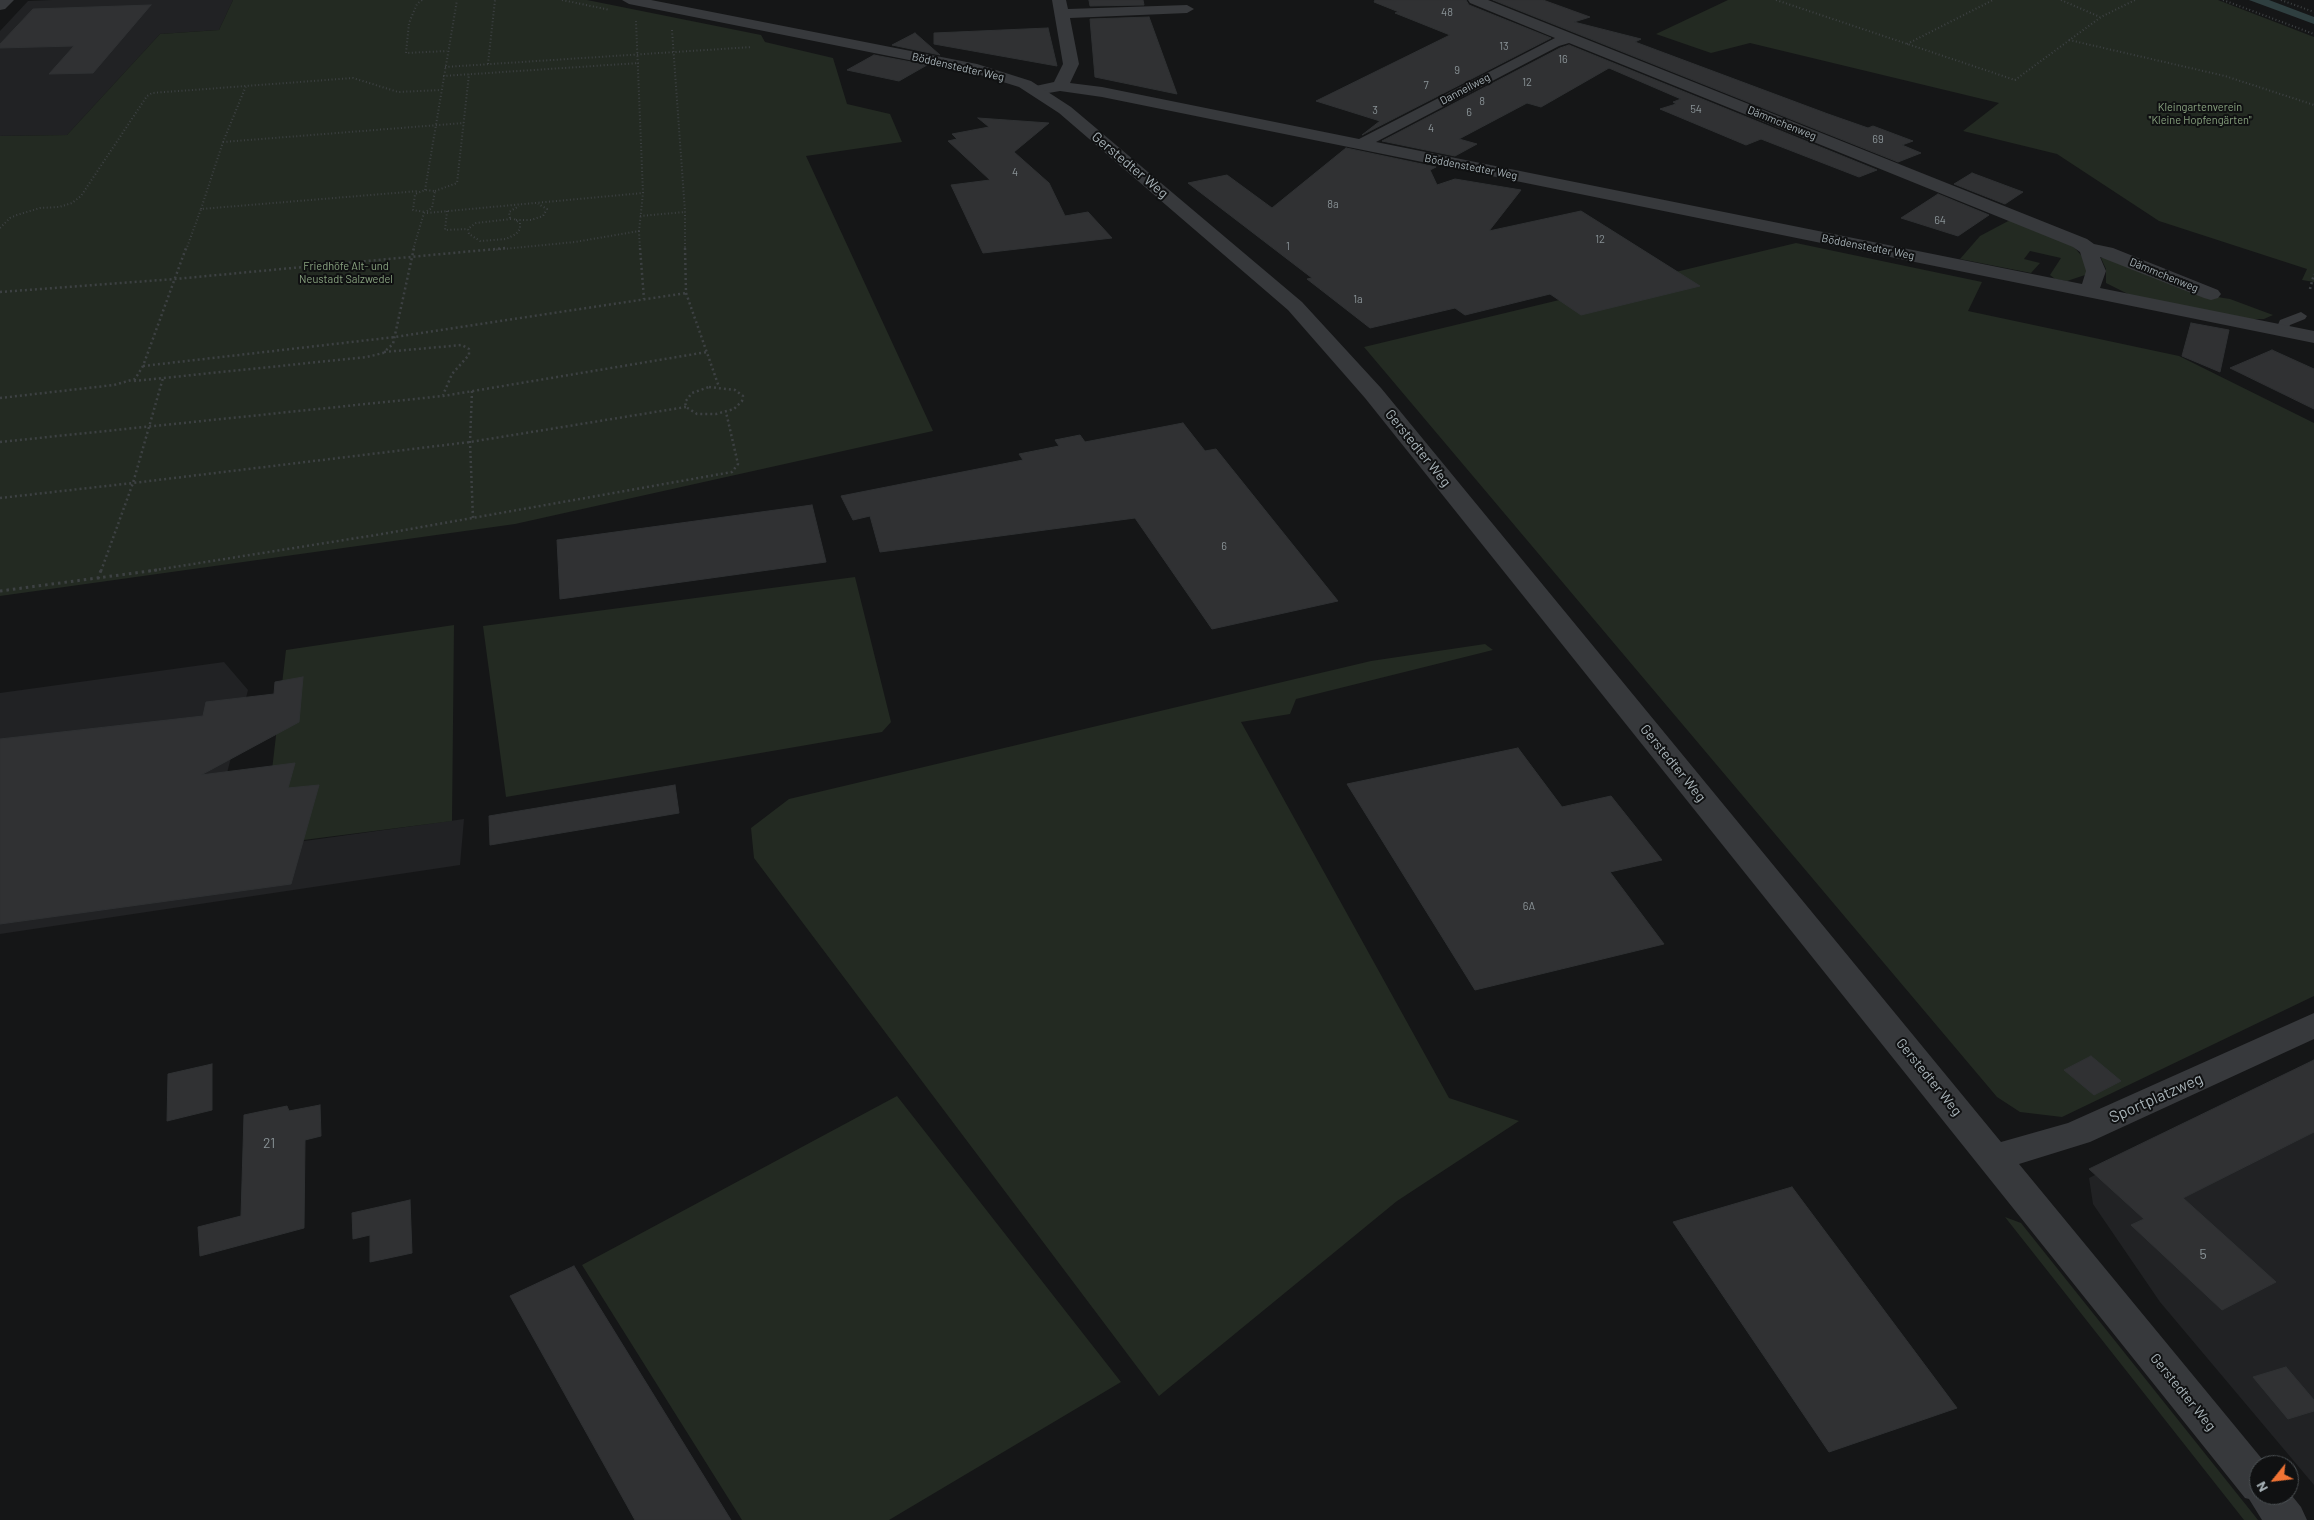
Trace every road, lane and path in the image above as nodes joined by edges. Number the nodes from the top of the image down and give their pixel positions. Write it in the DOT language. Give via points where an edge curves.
graph roads {
  1 [pos="7,0"];
  2 [pos="422,0"];
  3 [pos="457,0"];
  4 [pos="495,0"];
  5 [pos="562,0"];
  6 [pos="629,0"];
  7 [pos="1475,0"];
  8 [pos="1776,0"];
  9 [pos="1993,0"];
  10 [pos="2060,0"];
  11 [pos="2135,0"];
  12 [pos="2223,0"];
  13 [pos="2281,0"];
  14 [pos="0,6"];
  15 [pos="1060,7"];
  16 [pos="1187,9"];
  17 [pos="612,10"];
  18 [pos="2314,12"];
  19 [pos="635,16"];
  20 [pos="2101,17"];
  21 [pos="679,28"];
  22 [pos="2314,34"];
  23 [pos="1570,38"];
  24 [pos="2069,40"];
  25 [pos="756,45"];
  26 [pos="1906,45"];
  27 [pos="448,51"];
  28 [pos="672,53"];
  29 [pos="639,55"];
  30 [pos="639,63"];
  31 [pos="488,64"];
  32 [pos="445,67"];
  33 [pos="469,74"];
  34 [pos="443,76"];
  35 [pos="246,86"];
  36 [pos="1060,86"];
  37 [pos="441,90"];
  38 [pos="1037,90"];
  39 [pos="2314,105"];
  40 [pos="464,123"];
  41 [pos="436,126"];
  42 [pos="223,142"];
  43 [pos="1362,144"];
  44 [pos="425,190"];
  45 [pos="419,191"];
  46 [pos="436,192"];
  47 [pos="643,193"];
  48 [pos="524,204"];
  49 [pos="201,210"];
  50 [pos="447,211"];
  51 [pos="685,212"];
  52 [pos="424,213"];
  53 [pos="640,216"];
  54 [pos="512,219"];
  55 [pos="0,228"];
  56 [pos="468,229"];
  57 [pos="639,231"];
  58 [pos="493,241"];
  59 [pos="2088,249"];
  60 [pos="492,250"];
  61 [pos="411,257"];
  62 [pos="2314,274"];
  63 [pos="175,279"];
  64 [pos="2310,289"];
  65 [pos="0,292"];
  66 [pos="2089,292"];
  67 [pos="686,293"];
  68 [pos="2211,294"];
  69 [pos="644,299"];
  70 [pos="2301,316"];
  71 [pos="2281,331"];
  72 [pos="2314,337"];
  73 [pos="395,338"];
  74 [pos="707,352"];
  75 [pos="383,353"];
  76 [pos="143,366"];
  77 [pos="163,378"];
  78 [pos="131,382"];
  79 [pos="719,387"];
  80 [pos="472,391"];
  81 [pos="443,396"];
  82 [pos="0,398"];
  83 [pos="686,407"];
  84 [pos="726,412"];
  85 [pos="150,426"];
  86 [pos="0,442"];
  87 [pos="470,442"];
  88 [pos="133,483"];
  89 [pos="0,498"];
  90 [pos="472,518"];
  91 [pos="98,579"];
  92 [pos="0,592"];
  93 [pos="2314,1025"];
  94 [pos="1994,1158"];
  95 [pos="2249,1473"];
  96 [pos="2275,1505"];
  97 [pos="2287,1520"];
  1 -- 14 [label="street"];
  2 -- 27 [label="path" via="409,23 406,53"];
  3 -- 27 [label="path"];
  4 -- 31 [label="path"];
  5 -- 17 [label="path"];
  6 -- 38 [label="street, Böddenstedter Weg" via="977,69"];
  7 -- 23 [label="street, Dämmchenweg"];
  8 -- 26 [label="path"];
  9 -- 26 [label="path"];
  10 -- 20 [label="path"];
  11 -- 20 [label="path"];
  12 -- 22 [label="path"];
  13 -- 18 [label="path"];
  15 -- 16 [label="street"];
  15 -- 36 [label="street" via="1071,64"];
  19 -- 29 [label="path"];
  20 -- 24 [label="path"];
  21 -- 28 [label="path" via="671,31"];
  23 -- 43 [label="street, Danneilweg" via="1554,42"];
  23 -- 59 [label="street, Dämmchenweg" via="2066,236"];
  24 -- 26 [label="path" via="2015,80"];
  24 -- 39 [label="path" via="2225,76"];
  25 -- 28 [label="path"];
  27 -- 32 [label="path"];
  28 -- 29 [label="path"];
  28 -- 51 [label="path"];
  29 -- 30 [label="path"];
  29 -- 31 [label="path"];
  30 -- 33 [label="path"];
  30 -- 47 [label="path"];
  31 -- 32 [label="path"];
  32 -- 34 [label="path"];
  33 -- 34 [label="path"];
  33 -- 40 [label="path"];
  34 -- 37 [label="path"];
  35 -- 37 [label="path" via="353,78 398,92"];
  35 -- 42 [label="path"];
  35 -- 55 [label="path" via="149,94 81,196 72,203 32,210 10,218"];
  36 -- 38 [label="street, Böddenstedter Weg"];
  36 -- 43 [label="street, Böddenstedter Weg"];
  37 -- 41 [label="path"];
  38 -- 94 [label="street, Gerstedter Weg" via="1295,306 1342,356"];
  40 -- 41 [label="path"];
  40 -- 46 [label="path" via="457,183"];
  41 -- 42 [label="path"];
  41 -- 44 [label="path"];
  42 -- 49 [label="path"];
  43 -- 66 [label="street, Böddenstedter Weg"];
  44 -- 45 [label="path"];
  44 -- 46 [label="path"];
  45 -- 49 [label="path"];
  45 -- 52 [label="path" via="415,194 413,210"];
  46 -- 52 [label="path" via="432,208"];
  47 -- 48 [label="path"];
  47 -- 53 [label="path"];
  48 -- 50 [label="path"];
  48 -- 54 [label="path" via="509,212 508,217"];
  48 -- 54 [label="path" via="539,204 547,211 537,219"];
  49 -- 63 [label="path"];
  50 -- 52 [label="path"];
  50 -- 56 [label="path" via="445,230"];
  51 -- 53 [label="path"];
  51 -- 67 [label="path"];
  52 -- 61 [label="path"];
  53 -- 57 [label="path"];
  54 -- 56 [label="path" via="476,223"];
  54 -- 58 [label="path" via="521,226 519,232"];
  56 -- 58 [label="path" via="472,238"];
  57 -- 60 [label="path" via="624,236"];
  57 -- 69 [label="path"];
  58 -- 60 [label="path"];
  59 -- 66 [label="street" via="2096,271"];
  59 -- 68 [label="street, Dämmchenweg" via="2106,252"];
  60 -- 61 [label="path"];
  61 -- 63 [label="path"];
  61 -- 73 [label="path"];
  62 -- 64 [label="path"];
  63 -- 65 [label="path"];
  63 -- 76 [label="path"];
  66 -- 71 [label="street, Böddenstedter Weg"];
  67 -- 69 [label="path"];
  67 -- 74 [label="path"];
  69 -- 73 [label="path"];
  70 -- 71 [label="lane" via="2286,323"];
  71 -- 72 [label="street, Böddenstedter Weg"];
  73 -- 75 [label="path"];
  73 -- 76 [label="path"];
  74 -- 79 [label="path"];
  74 -- 80 [label="path"];
  75 -- 77 [label="path"];
  75 -- 81 [label="path" via="462,345 469,349 469,355 452,374"];
  76 -- 78 [label="path"];
  77 -- 78 [label="path"];
  77 -- 85 [label="path"];
  78 -- 82 [label="path"];
  79 -- 83 [label="path" via="692,393 685,402"];
  79 -- 84 [label="path" via="743,396 740,405"];
  80 -- 81 [label="path"];
  80 -- 87 [label="path"];
  81 -- 85 [label="path"];
  83 -- 84 [label="path" via="697,414"];
  83 -- 87 [label="path"];
  84 -- 90 [label="path" via="738,464 732,472"];
  85 -- 86 [label="path"];
  85 -- 88 [label="path"];
  87 -- 88 [label="path"];
  87 -- 90 [label="path"];
  88 -- 89 [label="path"];
  88 -- 91 [label="path"];
  90 -- 91 [label="path"];
  91 -- 92 [label="path"];
  93 -- 94 [label="street, Sportplatzweg" via="2078,1133"];
  94 -- 95 [label="street, Gerstedter Weg"];
  96 -- 97 [label="street"];
}
